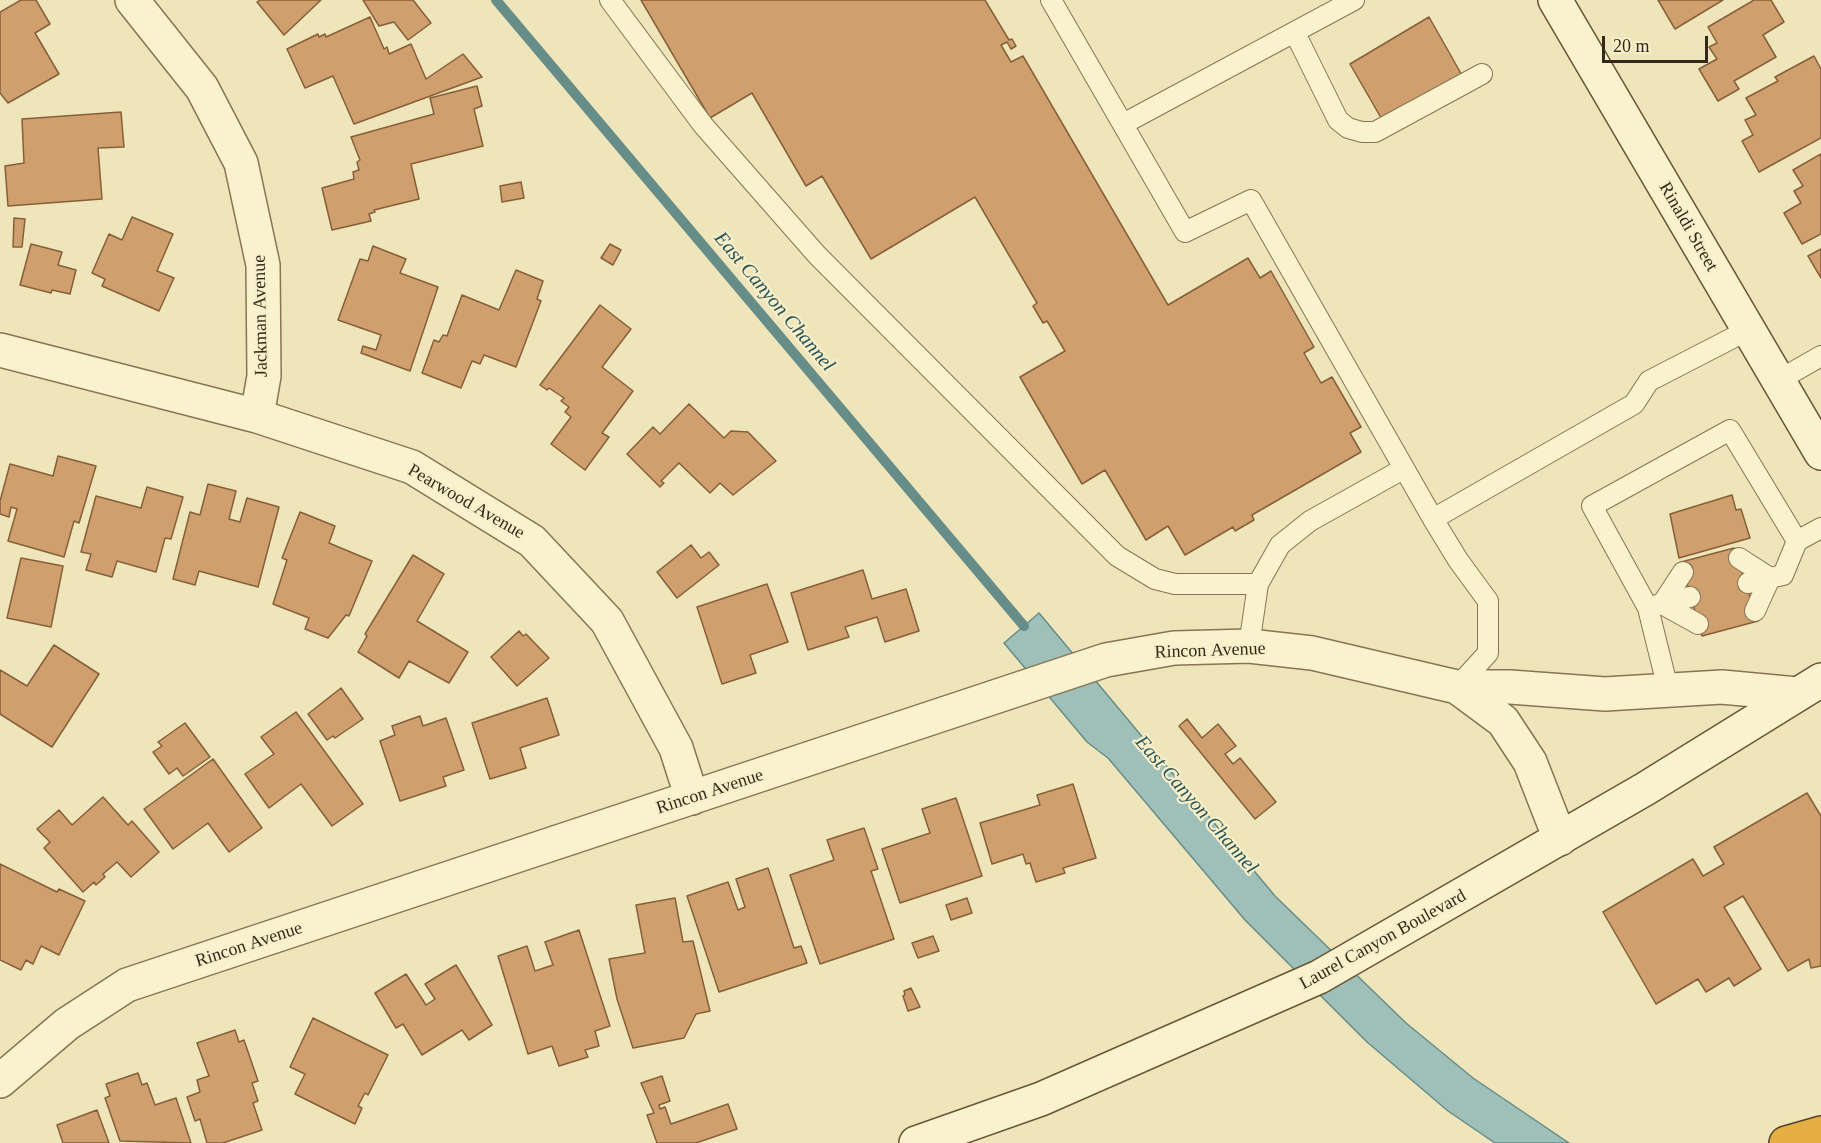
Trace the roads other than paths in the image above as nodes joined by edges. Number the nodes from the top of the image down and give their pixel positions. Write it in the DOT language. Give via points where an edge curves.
graph roads {
  1 [pos="132,0"];
  2 [pos="610,0"];
  3 [pos="1051,0"];
  4 [pos="1354,0"];
  5 [pos="1556,0"];
  6 [pos="1295,33"];
  7 [pos="1482,74"];
  8 [pos="1123,124"];
  9 [pos="1748,330"];
  10 [pos="0,350"];
  11 [pos="1821,356"];
  12 [pos="1779,380"];
  13 [pos="258,416"];
  14 [pos="1821,453"];
  15 [pos="1403,469"];
  16 [pos="1433,519"];
  17 [pos="1821,528"];
  18 [pos="1797,541"];
  19 [pos="1739,558"];
  20 [pos="1683,572"];
  21 [pos="1770,578"];
  22 [pos="1748,583"];
  23 [pos="1258,584"];
  24 [pos="1690,597"];
  25 [pos="1655,606"];
  26 [pos="1755,611"];
  27 [pos="1698,624"];
  28 [pos="1249,646"];
  29 [pos="1457,687"];
  30 [pos="1809,687"];
  31 [pos="1668,689"];
  32 [pos="692,798"];
  33 [pos="1560,839"];
  34 [pos="0,1081"];
  35 [pos="1821,1133"];
  36 [pos="916,1143"];
  37 [pos="1786,1143"];
  1 -- 13 [label="street, Jackman Avenue" via="202,88 241,163 263,265 264,376"];
  2 -- 23 [label="lane" via="703,125 817,255 1117,556 1146,575 1175,584"];
  3 -- 8 [label="lane"];
  4 -- 6 [label="lane"];
  5 -- 9 [label="street, Rinaldi Street"];
  6 -- 7 [label="lane" via="1338,120 1362,132 1375,132"];
  6 -- 8 [label="lane"];
  8 -- 15 [label="lane" via="1185,232 1251,200"];
  9 -- 12 [label="street, Rinaldi Street"];
  9 -- 16 [label="lane" via="1649,381 1634,404"];
  10 -- 13 [label="street, Pearwood Avenue"];
  11 -- 12 [label="lane"];
  12 -- 14 [label="street, Rinaldi Street"];
  13 -- 32 [label="street, Pearwood Avenue" via="412,467 532,541 607,621 676,748"];
  15 -- 16 [label="lane"];
  15 -- 23 [label="lane" via="1310,521 1280,545"];
  16 -- 29 [label="lane" via="1488,602 1488,653"];
  17 -- 18 [label="lane"];
  18 -- 21 [label="lane" via="1783,575"];
  18 -- 25 [label="lane" via="1730,430 1592,506"];
  19 -- 21 [label="lane"];
  20 -- 25 [label="lane"];
  21 -- 22 [label="lane"];
  21 -- 26 [label="lane"];
  23 -- 28 [label="lane"];
  24 -- 25 [label="lane"];
  25 -- 27 [label="lane"];
  25 -- 31 [label="lane"];
  28 -- 29 [label="street, Rincon Avenue" via="1312,653"];
  28 -- 32 [label="street, Rincon Avenue" via="1174,648 1106,660"];
  29 -- 31 [label="street, Rincon Avenue" via="1605,694"];
  29 -- 33 [label="street, Rincon Avenue" via="1503,721 1530,762"];
  30 -- 31 [label="street, Rincon Avenue"];
  30 -- 33 [label="street, Laurel Canyon Boulevard"];
  32 -- 34 [label="street, Rincon Avenue" via="127,985 67,1023"];
  33 -- 36 [label="street, Laurel Canyon Boulevard" via="1319,977 1041,1099"];
  35 -- 37 [label="highway"];
}
